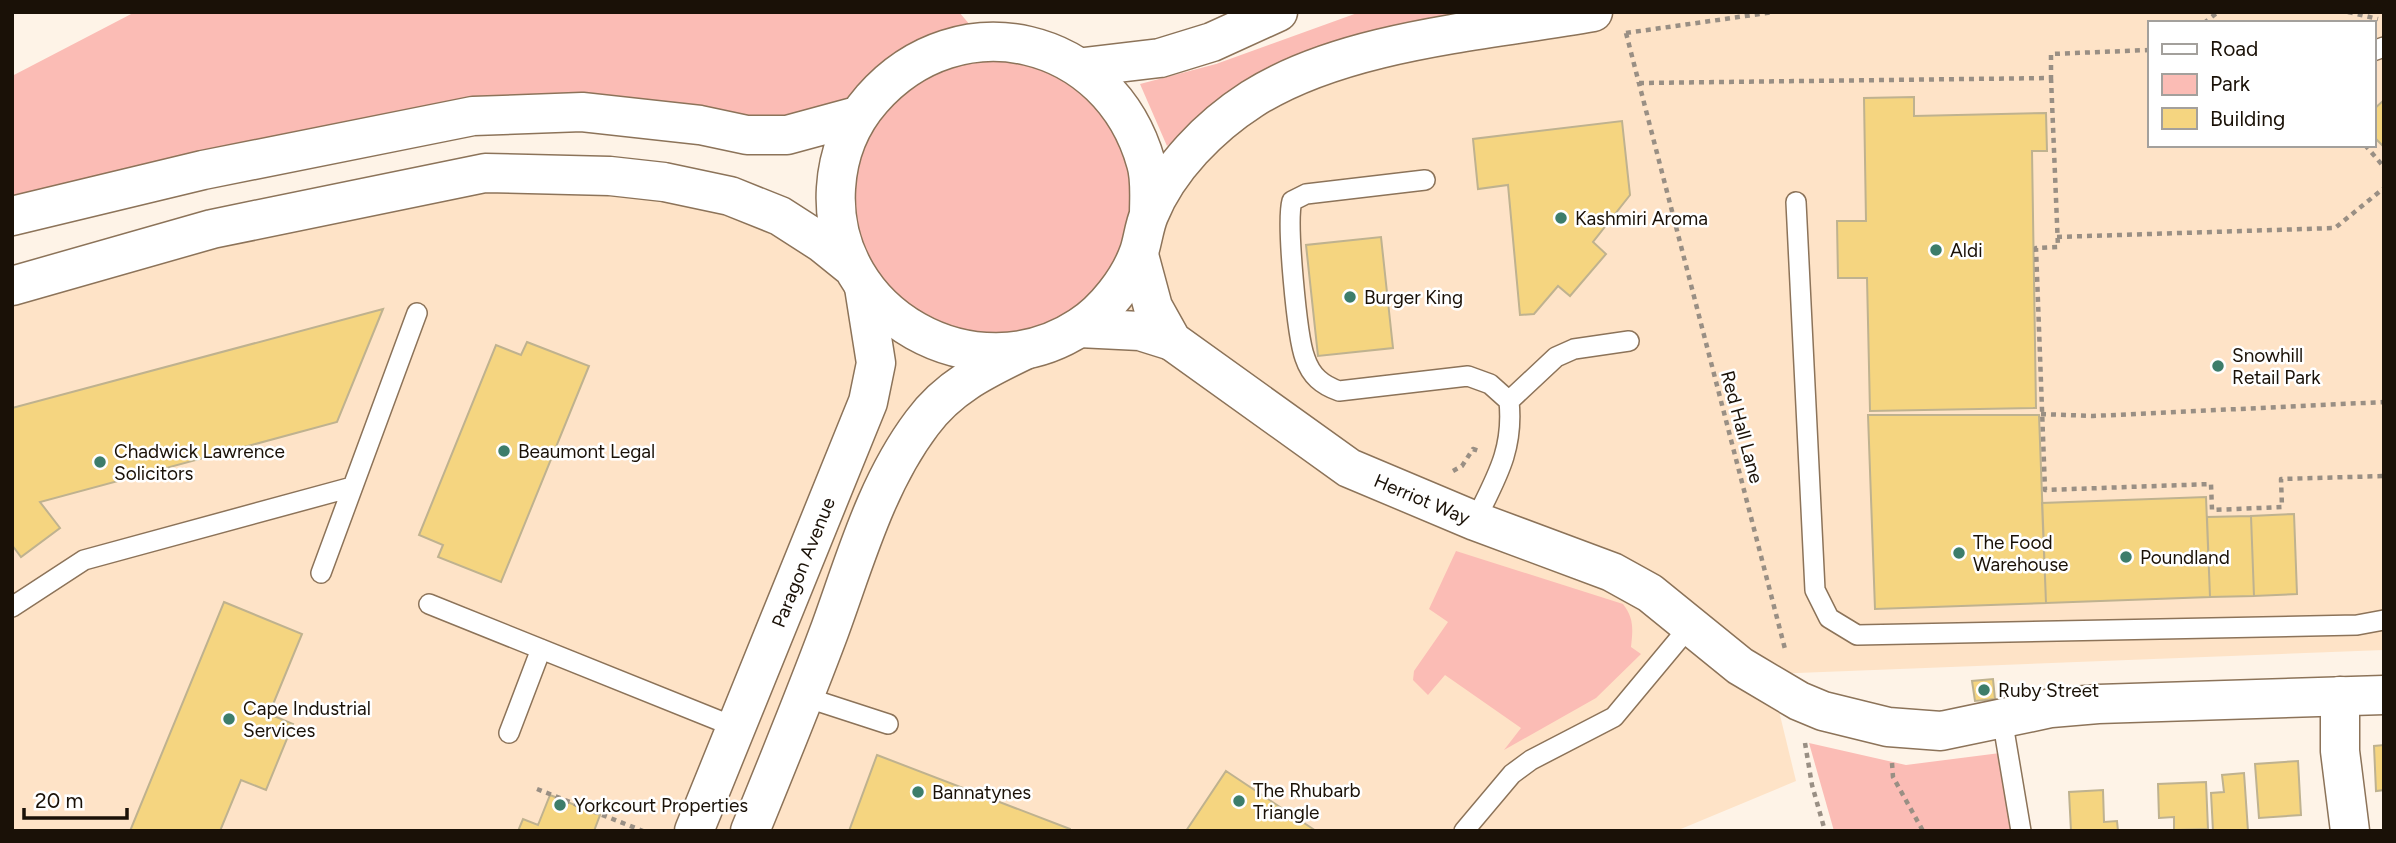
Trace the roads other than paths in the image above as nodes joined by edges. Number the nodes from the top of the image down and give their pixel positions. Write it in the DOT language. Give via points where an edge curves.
graph roads {
  1 [pos="1278,12"];
  2 [pos="1603,23"];
  3 [pos="1084,67"];
  4 [pos="857,116"];
  5 [pos="1425,180"];
  6 [pos="1796,202"];
  7 [pos="1149,215"];
  8 [pos="12,216"];
  9 [pos="1139,255"];
  10 [pos="858,277"];
  11 [pos="12,286"];
  12 [pos="417,313"];
  13 [pos="1079,328"];
  14 [pos="1172,341"];
  15 [pos="1629,341"];
  16 [pos="1026,350"];
  17 [pos="1509,401"];
  18 [pos="352,487"];
  19 [pos="1475,521"];
  20 [pos="321,573"];
  21 [pos="429,604"];
  22 [pos="12,607"];
  23 [pos="2384,620"];
  24 [pos="1689,627"];
  25 [pos="541,649"];
  26 [pos="2384,695"];
  27 [pos="2340,696"];
  28 [pos="805,697"];
  29 [pos="2002,718"];
  30 [pos="888,724"];
  31 [pos="735,727"];
  32 [pos="509,733"];
  33 [pos="694,831"];
  34 [pos="750,831"];
  35 [pos="1464,831"];
  36 [pos="2021,831"];
  37 [pos="2350,831"];
  1 -- 3 [label="main road" via="1212,42 1160,58"];
  2 -- 7 [label="main road" via="1371,50 1302,75 1253,98 1210,131 1173,172"];
  3 -- 4 [label="main road, Paragon Avenue" via="1038,45 982,39 932,51 902,69"];
  3 -- 7 [label="main road, Paragon Avenue" via="1111,92 1132,123 1148,167"];
  4 -- 8 [label="main road" via="787,135 747,135 688,123 582,112 473,116 203,170"];
  4 -- 10 [label="main road, Paragon Avenue" via="842,150 836,216"];
  5 -- 17 [label="lane" via="1316,192 1293,201 1289,213 1304,358 1323,385 1339,391 1468,376 1490,384"];
  6 -- 23 [label="lane" via="1815,590 1829,618 1857,635 2357,625"];
  7 -- 9 [label="main road"];
  9 -- 13 [label="main road" via="1116,293"];
  9 -- 14 [label="main road, Herriot Way" via="1153,307"];
  10 -- 11 [label="main road" via="822,243 779,216 730,195 610,176 485,173 212,229"];
  10 -- 16 [label="main road" via="884,310 924,338 963,351"];
  10 -- 31 [label="main road, Paragon Avenue" via="876,363 868,402"];
  12 -- 18 [label="lane"];
  13 -- 14 [label="main road, Herriot Way" via="1140,331"];
  13 -- 16 [label="main road"];
  14 -- 19 [label="main road, Herriot Way" via="1349,468"];
  15 -- 17 [label="lane" via="1574,349 1556,357"];
  16 -- 28 [label="main road" via="968,377 922,421 874,509"];
  17 -- 19 [label="lane" via="1512,430"];
  18 -- 20 [label="lane"];
  18 -- 22 [label="lane" via="84,560"];
  19 -- 24 [label="main road, Herriot Way" via="1612,572 1650,593"];
  21 -- 25 [label="lane"];
  24 -- 29 [label="main road, Herriot Way" via="1740,666 1823,711 1888,727 1941,731"];
  24 -- 35 [label="lane" via="1614,717 1512,774"];
  25 -- 31 [label="lane"];
  25 -- 32 [label="lane"];
  26 -- 27 [label="main road"];
  27 -- 29 [label="main road" via="2098,704"];
  27 -- 37 [label="main road" via="2340,751"];
  28 -- 30 [label="lane"];
  28 -- 34 [label="main road"];
  29 -- 36 [label="lane"];
  31 -- 33 [label="main road, Paragon Avenue"];
}
